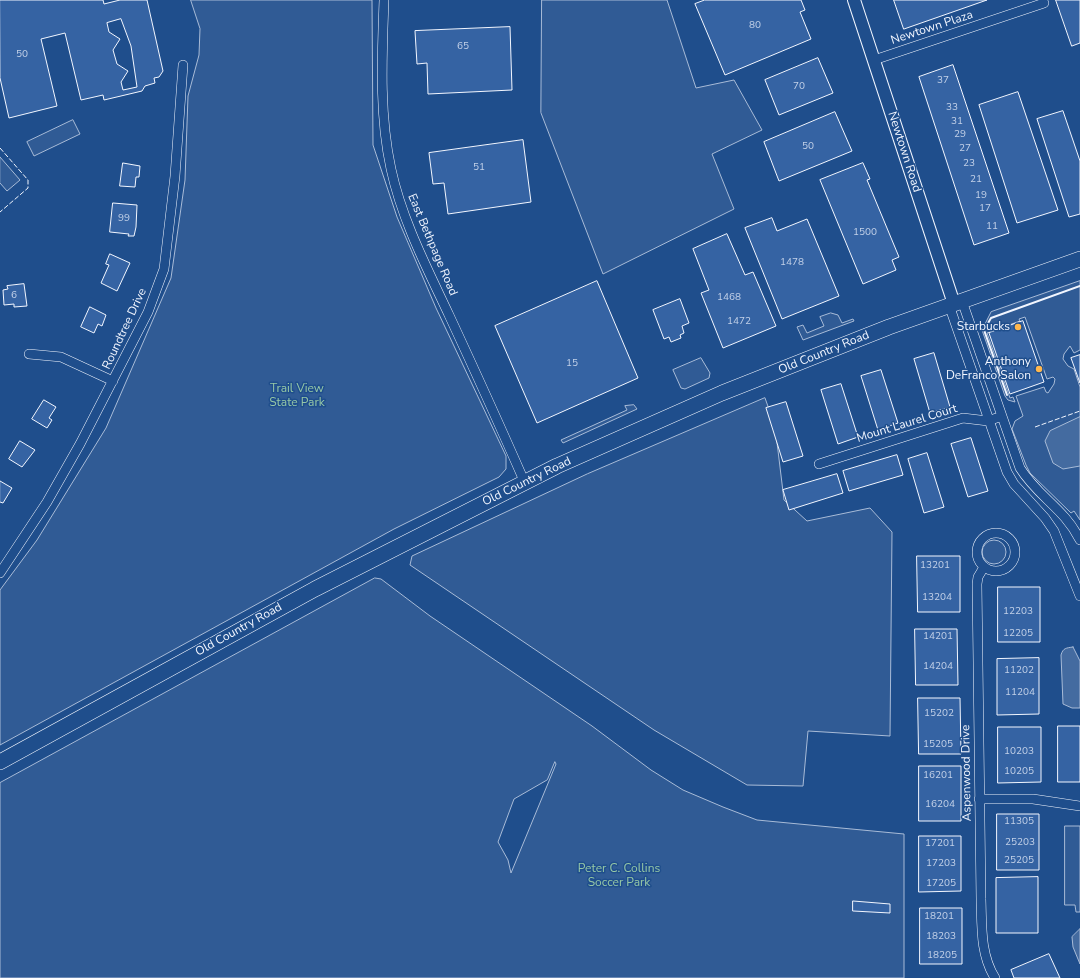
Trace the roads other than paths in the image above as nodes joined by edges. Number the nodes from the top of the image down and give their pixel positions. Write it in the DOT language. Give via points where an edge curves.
graph roads {
  1 [pos="384,0"];
  2 [pos="854,0"];
  3 [pos="1044,3"];
  4 [pos="874,60"];
  5 [pos="183,65"];
  6 [pos="1080,259"];
  7 [pos="955,303"];
  8 [pos="29,354"];
  9 [pos="114,381"];
  10 [pos="1002,416"];
  11 [pos="988,421"];
  12 [pos="819,464"];
  13 [pos="525,483"];
  14 [pos="1080,540"];
  15 [pos="984,567"];
  16 [pos="0,573"];
  17 [pos="1080,596"];
  18 [pos="0,762"];
  19 [pos="979,799"];
  20 [pos="1080,806"];
  21 [pos="995,978"];
  1 -- 13 [label="street, East Bethpage Road" via="383,104 387,145 397,192 415,243"];
  2 -- 4 [label="street, Newtown Road"];
  3 -- 4 [label="street, Newtown Plaza"];
  4 -- 7 [label="street, Newtown Road"];
  5 -- 9 [label="street, Roundtree Drive" via="175,176 164,269 148,312"];
  6 -- 7 [label="main road, Old Country Road"];
  7 -- 10 [label="street"];
  7 -- 11 [label="street"];
  7 -- 13 [label="main road, Old Country Road" via="722,393"];
  8 -- 9 [label="street" via="61,358"];
  9 -- 16 [label="street, Roundtree Drive" via="54,489"];
  10 -- 11 [label="street, Mount Laurel Court"];
  10 -- 14 [label="street" via="1023,473 1039,492 1060,510"];
  11 -- 12 [label="street, Mount Laurel Court" via="963,418"];
  11 -- 17 [label="street" via="1014,484 1054,531"];
  13 -- 18 [label="main road, Old Country Road" via="435,526 315,589"];
  15 -- 15 [label="street" via="997,572 1010,566 1015,547 1007,536 989,533 980,541 976,552"];
  15 -- 19 [label="street, Aspenwood Drive" via="976,584"];
  19 -- 20 [label="street" via="1032,799"];
  19 -- 21 [label="street, Aspenwood Drive" via="982,942"];
}
